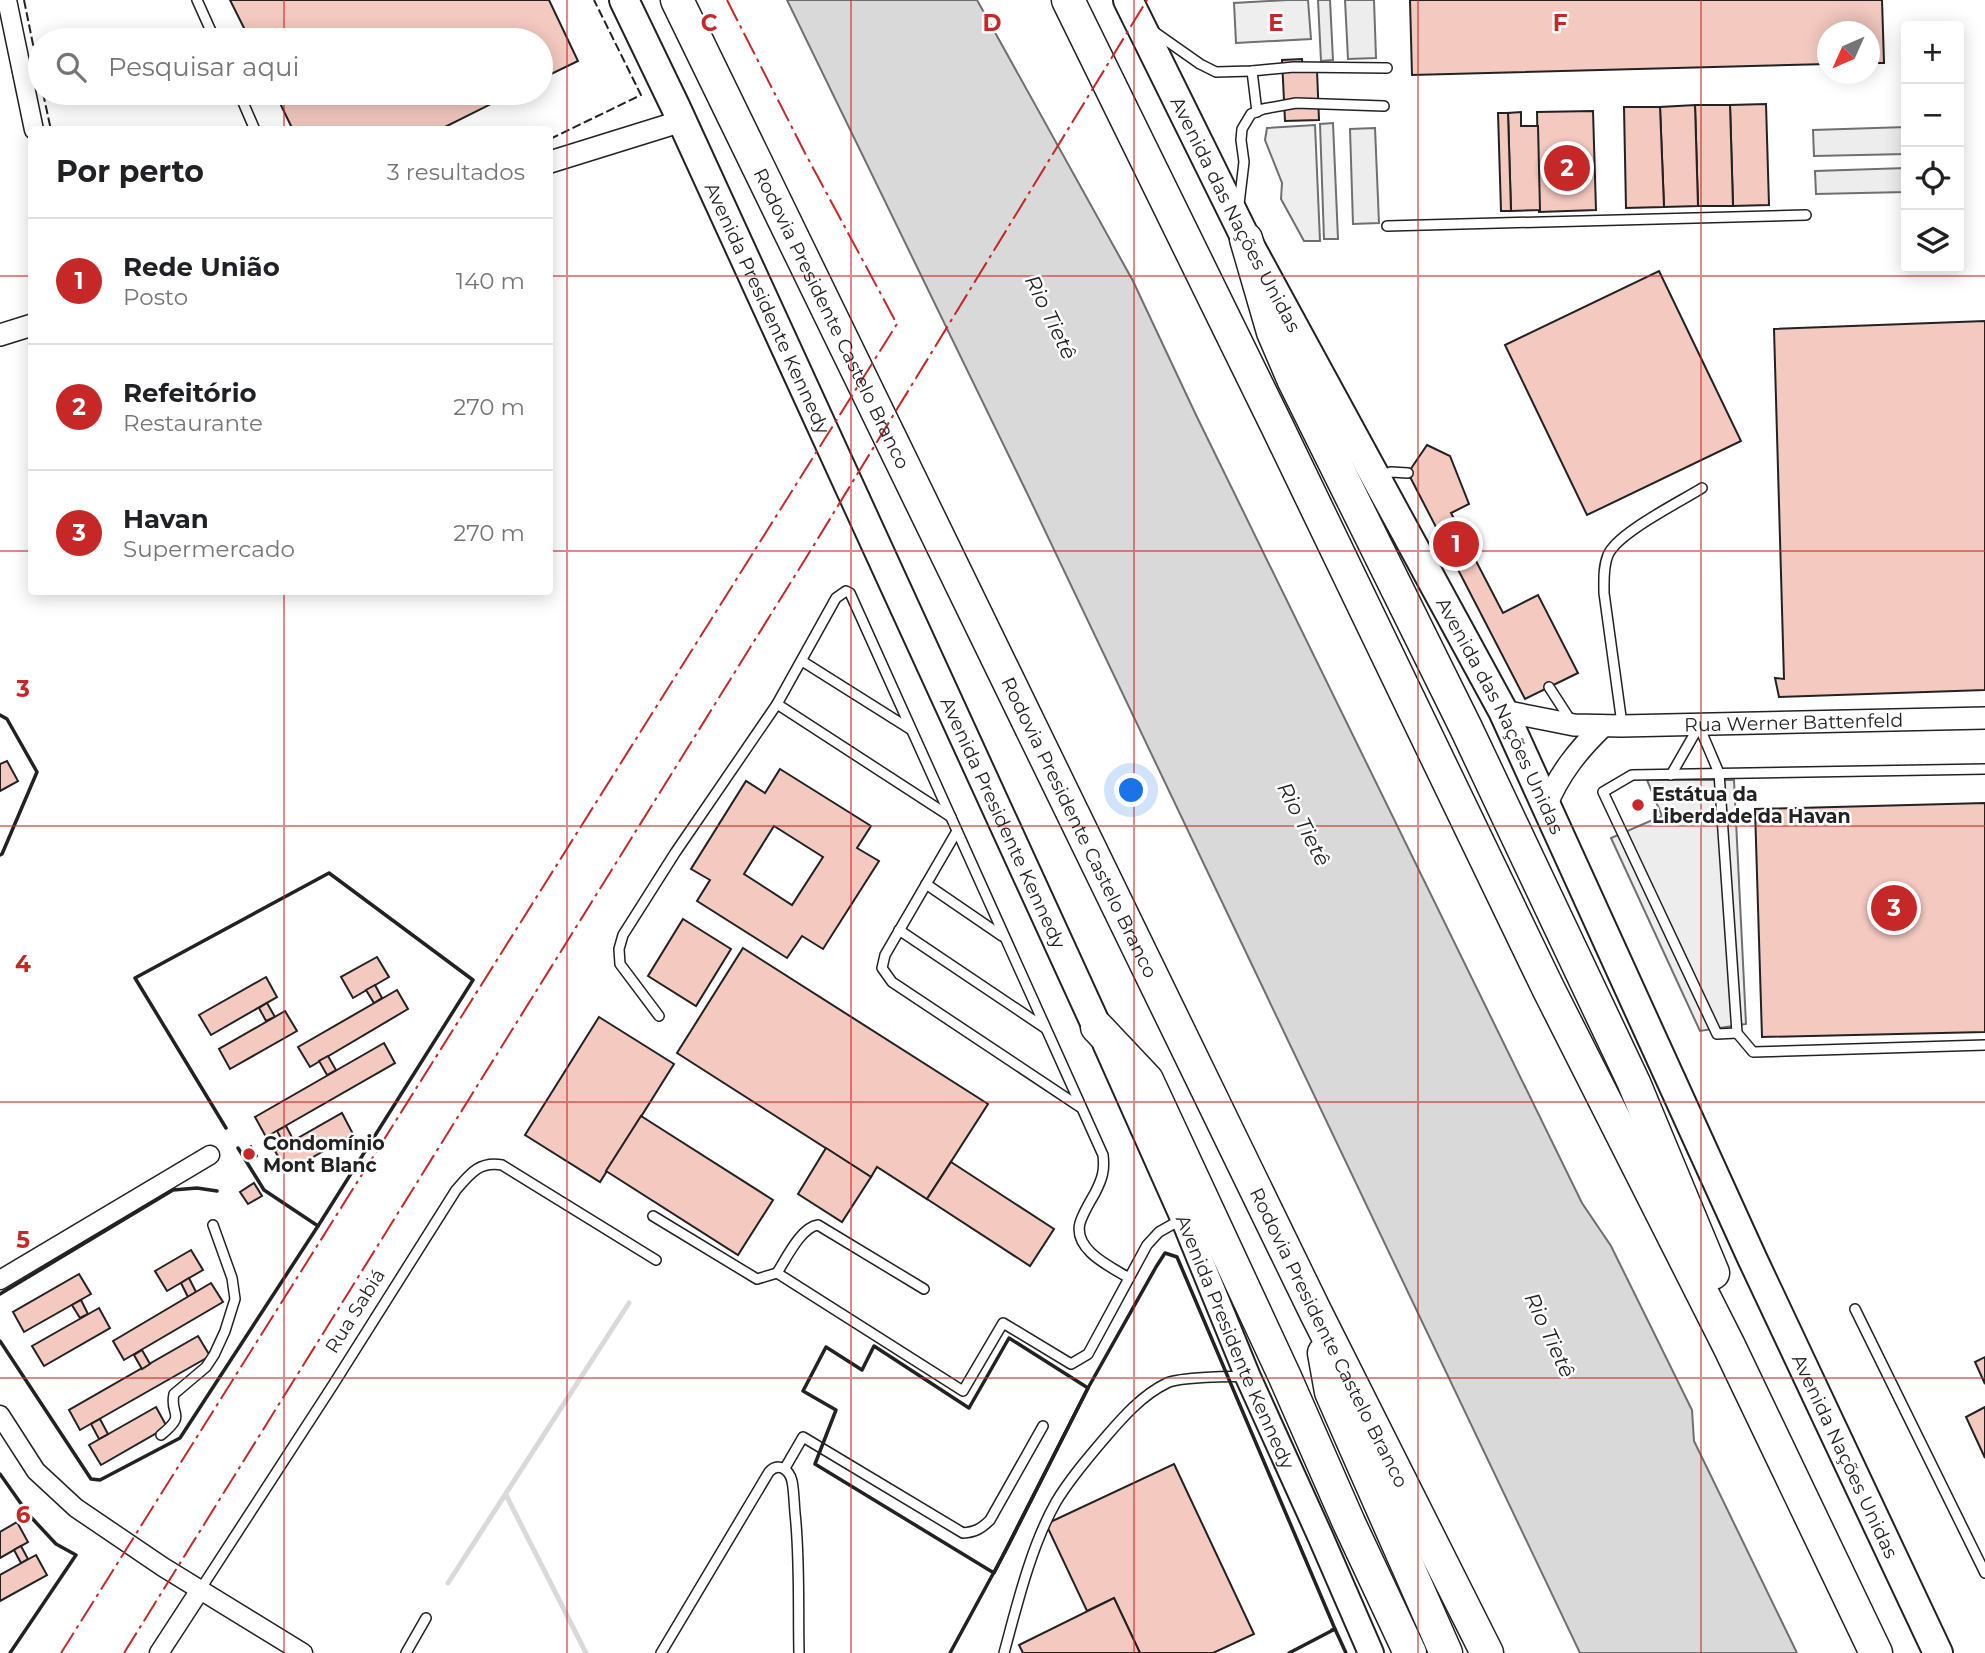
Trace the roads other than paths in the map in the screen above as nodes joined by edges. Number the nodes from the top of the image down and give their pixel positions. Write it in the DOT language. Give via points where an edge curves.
graph roads {
  1 [pos="7,0"];
  2 [pos="197,0"];
  3 [pos="624,0"];
  4 [pos="677,0"];
  5 [pos="1068,0"];
  6 [pos="1134,11"];
  7 [pos="210,28"];
  8 [pos="1387,68"];
  9 [pos="1252,71"];
  10 [pos="28,101"];
  11 [pos="29,105"];
  12 [pos="244,105"];
  13 [pos="1384,106"];
  14 [pos="1257,112"];
  15 [pos="681,121"];
  16 [pos="33,126"];
  17 [pos="253,126"];
  18 [pos="553,161"];
  19 [pos="1806,215"];
  20 [pos="1387,226"];
  21 [pos="1242,229"];
  22 [pos="28,326"];
  23 [pos="0,335"];
  24 [pos="1408,472"];
  25 [pos="1376,477"];
  26 [pos="1702,488"];
  27 [pos="802,661"];
  28 [pos="1549,687"];
  29 [pos="777,704"];
  30 [pos="1503,711"];
  31 [pos="1985,718"];
  32 [pos="1574,725"];
  33 [pos="1613,726"];
  34 [pos="1699,726"];
  35 [pos="911,729"];
  36 [pos="1985,769"];
  37 [pos="1719,774"];
  38 [pos="1671,775"];
  39 [pos="1546,806"];
  40 [pos="951,817"];
  41 [pos="957,831"];
  42 [pos="926,884"];
  43 [pos="899,930"];
  44 [pos="1003,936"];
  45 [pos="659,1016"];
  46 [pos="1097,1027"];
  47 [pos="1046,1029"];
  48 [pos="1737,1033"];
  49 [pos="1985,1045"];
  50 [pos="1081,1108"];
  51 [pos="210,1155"];
  52 [pos="653,1216"];
  53 [pos="1183,1218"];
  54 [pos="213,1225"];
  55 [pos="1752,1258"];
  56 [pos="656,1260"];
  57 [pos="776,1273"];
  58 [pos="1129,1279"];
  59 [pos="0,1280"];
  60 [pos="924,1289"];
  61 [pos="1855,1310"];
  62 [pos="1315,1311"];
  63 [pos="1729,1346"];
  64 [pos="1248,1377"];
  65 [pos="0,1415"];
  66 [pos="1043,1426"];
  67 [pos="161,1435"];
  68 [pos="785,1468"];
  69 [pos="1985,1573"];
  70 [pos="200,1590"];
  71 [pos="426,1618"];
  72 [pos="159,1653"];
  73 [pos="303,1653"];
  74 [pos="406,1653"];
  75 [pos="661,1653"];
  76 [pos="799,1653"];
  77 [pos="1004,1653"];
  78 [pos="1371,1653"];
  79 [pos="1409,1653"];
  80 [pos="1446,1653"];
  81 [pos="1487,1653"];
  82 [pos="1876,1653"];
  83 [pos="1938,1653"];
  1 -- 10 [label="street"];
  2 -- 7 [label="lane"];
  3 -- 15 [label="highway, Avenida Presidente Kennedy"];
  4 -- 62 [label="highway, Rodovia Presidente Castelo Branco"];
  5 -- 63 [label="highway" via="1548,988"];
  6 -- 9 [label="lane" via="1210,70"];
  6 -- 21 [label="highway, Avenida das Nações Unidas"];
  8 -- 9 [label="lane"];
  9 -- 14 [label="lane"];
  11 -- 16 [label="street"];
  12 -- 17 [label="lane"];
  13 -- 14 [label="lane" via="1296,103"];
  14 -- 21 [label="lane" via="1242,129"];
  15 -- 18 [label="street"];
  15 -- 46 [label="highway, Avenida Presidente Kennedy"];
  19 -- 20 [label="lane"];
  21 -- 25 [label="highway, Avenida das Nações Unidas"];
  21 -- 63 [label="highway" via="1273,332 1294,381 1466,728 1633,1083 1713,1273"];
  22 -- 23 [label="street"];
  24 -- 25 [label="lane"];
  25 -- 30 [label="highway, Avenida das Nações Unidas"];
  26 -- 33 [label="lane" via="1619,539 1608,554 1604,593"];
  27 -- 29 [label="lane"];
  27 -- 35 [label="lane"];
  27 -- 35 [label="lane" via="836,598 850,593"];
  28 -- 32 [label="lane"];
  29 -- 40 [label="lane"];
  29 -- 45 [label="lane" via="623,935 620,964"];
  30 -- 32 [label="street, Rua Werner Battenfeld"];
  30 -- 39 [label="highway, Avenida das Nações Unidas"];
  31 -- 34 [label="street, Rua Werner Battenfeld"];
  32 -- 33 [label="street, Rua Werner Battenfeld"];
  33 -- 34 [label="street, Rua Werner Battenfeld"];
  33 -- 39 [label="street" via="1578,752 1562,772"];
  34 -- 37 [label="lane"];
  34 -- 38 [label="lane"];
  35 -- 40 [label="lane"];
  36 -- 37 [label="lane"];
  37 -- 38 [label="lane"];
  37 -- 48 [label="lane"];
  38 -- 48 [label="lane" via="1632,775 1603,792 1717,1034"];
  39 -- 55 [label="highway, Avenida das Nações Unidas"];
  40 -- 41 [label="lane"];
  41 -- 42 [label="lane"];
  41 -- 44 [label="lane"];
  42 -- 43 [label="lane"];
  42 -- 44 [label="lane"];
  43 -- 47 [label="lane"];
  43 -- 50 [label="lane" via="882,968 892,982"];
  44 -- 47 [label="lane"];
  46 -- 53 [label="main road, Avenida Presidente Kennedy"];
  46 -- 79 [label="highway" via="1147,1080"];
  47 -- 50 [label="lane"];
  48 -- 49 [label="lane" via="1753,1052"];
  50 -- 58 [label="lane" via="1105,1167 1080,1224 1081,1238 1101,1260"];
  51 -- 59 [label="street"];
  52 -- 57 [label="lane" via="757,1279"];
  53 -- 58 [label="lane" via="1153,1236"];
  53 -- 64 [label="main road, Avenida Presidente Kennedy"];
  54 -- 67 [label="lane" via="235,1298 214,1355 174,1394 175,1421"];
  55 -- 83 [label="highway, Avenida Nações Unidas"];
  56 -- 70 [label="lane, Rua Sabiá" via="502,1165 486,1164 475,1170 456,1190"];
  57 -- 58 [label="lane" via="963,1391 1003,1323 1070,1364 1083,1358"];
  57 -- 60 [label="lane" via="802,1234 818,1225"];
  61 -- 69 [label="lane"];
  62 -- 80 [label="highway" via="1331,1392"];
  62 -- 81 [label="highway, Rodovia Presidente Castelo Branco"];
  63 -- 82 [label="highway"];
  64 -- 77 [label="lane" via="1170,1381 1115,1426 1063,1490 1043,1527"];
  64 -- 78 [label="main road, Avenida Presidente Kennedy"];
  65 -- 70 [label="street" via="36,1471 76,1508"];
  66 -- 68 [label="lane" via="989,1520 972,1532 963,1533 803,1437"];
  68 -- 75 [label="lane" via="778,1466 769,1472"];
  68 -- 76 [label="lane" via="792,1480 797,1532"];
  70 -- 72 [label="street, Rua Sabiá"];
  70 -- 73 [label="street"];
  71 -- 74 [label="lane"];
}
